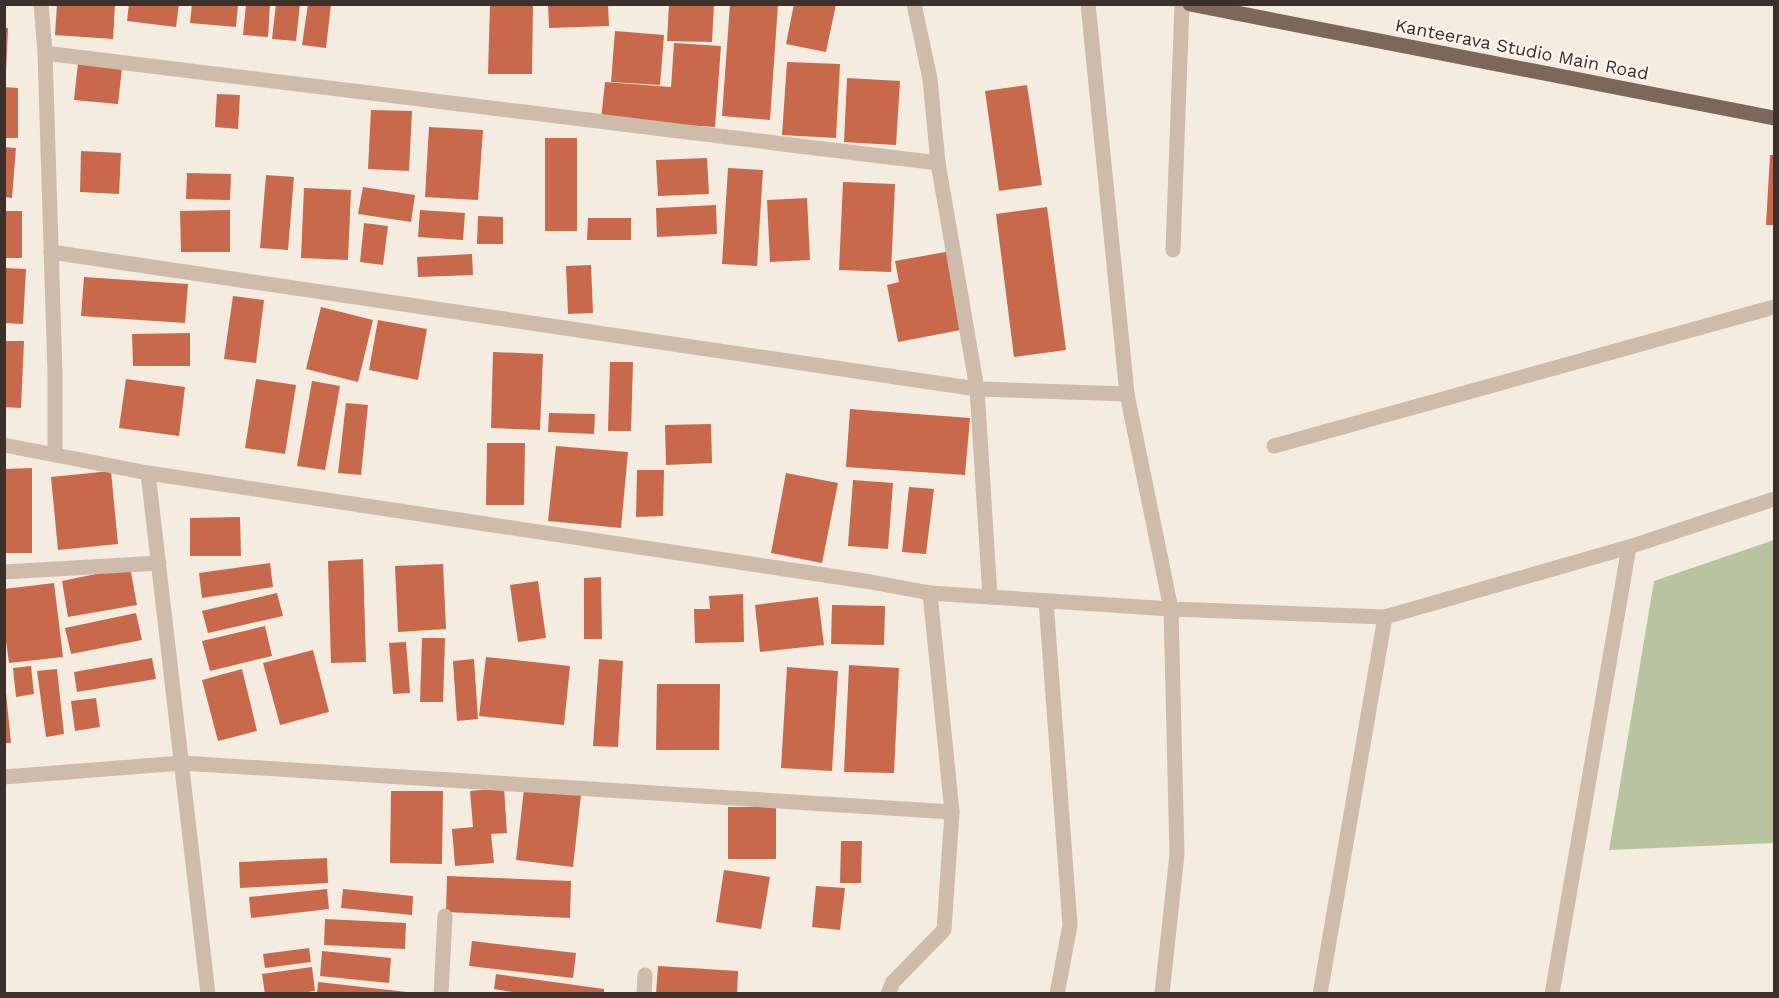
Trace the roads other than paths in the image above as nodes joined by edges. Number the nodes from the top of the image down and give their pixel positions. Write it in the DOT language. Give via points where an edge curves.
graph roads {
  1 [pos="41,4"];
  2 [pos="914,4"];
  3 [pos="1089,4"];
  4 [pos="1182,4"];
  5 [pos="1190,4"];
  6 [pos="45,53"];
  7 [pos="1774,118"];
  8 [pos="938,163"];
  9 [pos="1173,250"];
  10 [pos="51,252"];
  11 [pos="1774,307"];
  12 [pos="974,388"];
  13 [pos="1127,394"];
  14 [pos="4,445"];
  15 [pos="1274,446"];
  16 [pos="55,455"];
  17 [pos="148,473"];
  18 [pos="1774,499"];
  19 [pos="1629,547"];
  20 [pos="159,563"];
  21 [pos="4,572"];
  22 [pos="930,593"];
  23 [pos="990,597"];
  24 [pos="1046,601"];
  25 [pos="1171,609"];
  26 [pos="1385,616"];
  27 [pos="182,763"];
  28 [pos="4,777"];
  29 [pos="952,812"];
  30 [pos="445,916"];
  31 [pos="645,975"];
  32 [pos="208,993"];
  33 [pos="441,993"];
  34 [pos="644,993"];
  35 [pos="888,993"];
  36 [pos="1057,993"];
  37 [pos="1162,993"];
  38 [pos="1320,993"];
  39 [pos="1552,993"];
  1 -- 6 [label="street"];
  2 -- 8 [label="street" via="930,79"];
  3 -- 13 [label="street"];
  4 -- 9 [label="street"];
  5 -- 7 [label="main road, Kanteerava Studio Main Road"];
  6 -- 8 [label="street"];
  6 -- 10 [label="street"];
  8 -- 12 [label="street"];
  10 -- 12 [label="street"];
  10 -- 16 [label="street"];
  11 -- 15 [label="street"];
  12 -- 13 [label="street"];
  12 -- 23 [label="street"];
  13 -- 25 [label="street"];
  14 -- 16 [label="street"];
  16 -- 17 [label="street"];
  17 -- 20 [label="street"];
  17 -- 22 [label="street"];
  18 -- 19 [label="street"];
  19 -- 26 [label="street"];
  19 -- 39 [label="street"];
  20 -- 21 [label="street"];
  20 -- 27 [label="street"];
  22 -- 23 [label="street"];
  22 -- 29 [label="street"];
  23 -- 24 [label="street"];
  24 -- 25 [label="street"];
  24 -- 36 [label="street" via="1070,925"];
  25 -- 26 [label="street"];
  25 -- 37 [label="street" via="1177,854"];
  26 -- 38 [label="street"];
  27 -- 28 [label="street"];
  27 -- 29 [label="street"];
  27 -- 32 [label="street"];
  29 -- 35 [label="street" via="944,930 893,982"];
  30 -- 33 [label="street"];
  31 -- 34 [label="street"];
}
